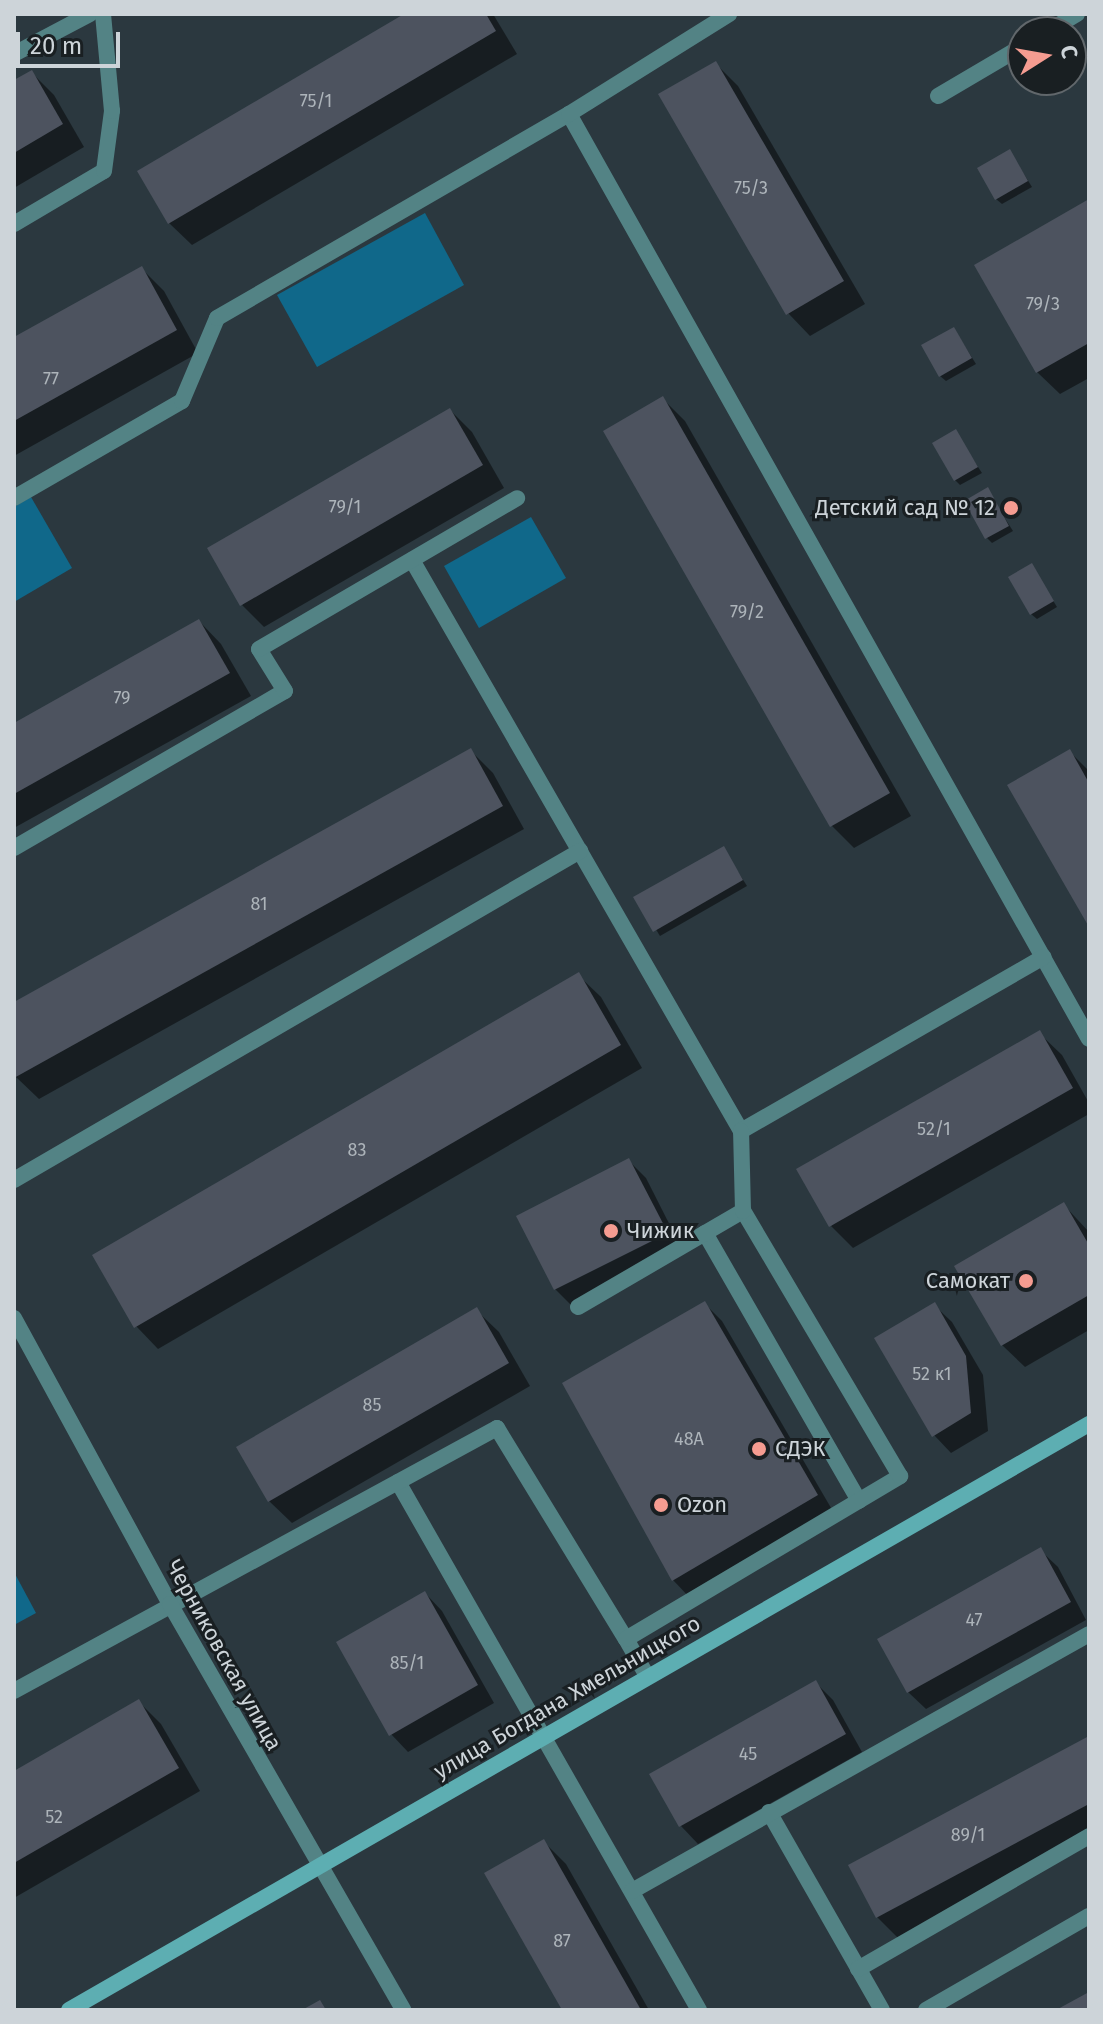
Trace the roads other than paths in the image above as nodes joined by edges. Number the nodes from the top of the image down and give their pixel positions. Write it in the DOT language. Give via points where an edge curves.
graph roads {
  1 [pos="90,14"];
  2 [pos="103,14"];
  3 [pos="729,14"];
  4 [pos="14,54"];
  5 [pos="1007,55"];
  6 [pos="938,96"];
  7 [pos="569,114"];
  8 [pos="14,224"];
  9 [pos="14,498"];
  10 [pos="517,498"];
  11 [pos="412,560"];
  12 [pos="14,848"];
  13 [pos="580,851"];
  14 [pos="1043,957"];
  15 [pos="1089,1039"];
  16 [pos="741,1131"];
  17 [pos="14,1180"];
  18 [pos="743,1211"];
  19 [pos="705,1233"];
  20 [pos="578,1307"];
  21 [pos="14,1318"];
  22 [pos="1089,1424"];
  23 [pos="398,1482"];
  24 [pos="859,1501"];
  25 [pos="170,1604"];
  26 [pos="1089,1634"];
  27 [pos="626,1639"];
  28 [pos="647,1676"];
  29 [pos="14,1691"];
  30 [pos="544,1736"];
  31 [pos="769,1812"];
  32 [pos="1089,1836"];
  33 [pos="318,1865"];
  34 [pos="632,1891"];
  35 [pos="1089,1916"];
  36 [pos="858,1969"];
  37 [pos="69,2010"];
  38 [pos="403,2010"];
  39 [pos="699,2010"];
  40 [pos="882,2010"];
  41 [pos="926,2010"];
  1 -- 4 [label="street"];
  2 -- 8 [label="street" via="112,111 104,171"];
  3 -- 7 [label="street"];
  5 -- 6 [label="street"];
  7 -- 9 [label="street" via="217,318 182,401"];
  7 -- 14 [label="street"];
  10 -- 11 [label="street"];
  11 -- 12 [label="street" via="259,649 285,691"];
  11 -- 13 [label="street"];
  13 -- 16 [label="street"];
  13 -- 17 [label="street"];
  14 -- 15 [label="street"];
  14 -- 16 [label="street"];
  16 -- 18 [label="street"];
  18 -- 19 [label="street"];
  18 -- 24 [label="street" via="900,1476"];
  19 -- 20 [label="street"];
  19 -- 24 [label="street"];
  21 -- 25 [label="street, Черниковская улица"];
  22 -- 28 [label="main road, улица Богдана Хмельницкого"];
  23 -- 25 [label="street"];
  23 -- 27 [label="street" via="497,1428"];
  23 -- 30 [label="street"];
  24 -- 27 [label="street"];
  25 -- 29 [label="street"];
  25 -- 33 [label="street, Черниковская улица"];
  26 -- 31 [label="street"];
  27 -- 28 [label="street"];
  28 -- 30 [label="main road, улица Богдана Хмельницкого"];
  30 -- 33 [label="main road, улица Богдана Хмельницкого"];
  30 -- 34 [label="street"];
  31 -- 34 [label="street"];
  31 -- 36 [label="street"];
  32 -- 36 [label="street"];
  33 -- 37 [label="main road, улица Богдана Хмельницкого"];
  33 -- 38 [label="street, Черниковская улица"];
  34 -- 39 [label="street"];
  35 -- 41 [label="street"];
  36 -- 40 [label="street"];
}
